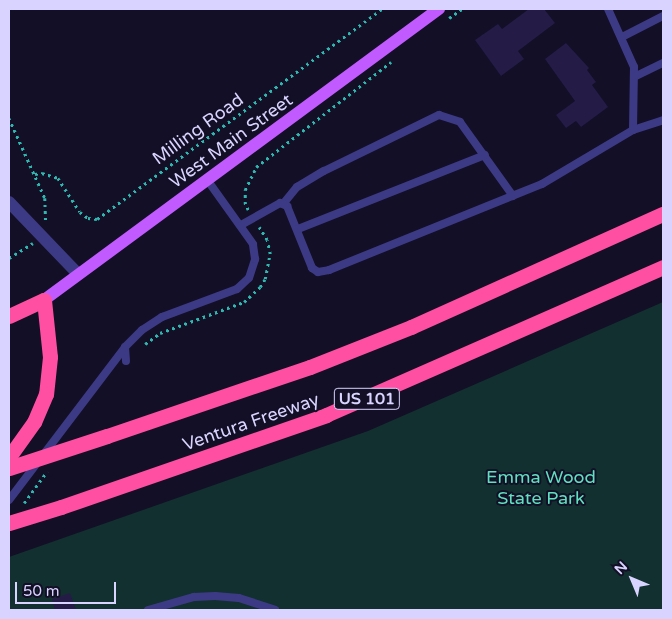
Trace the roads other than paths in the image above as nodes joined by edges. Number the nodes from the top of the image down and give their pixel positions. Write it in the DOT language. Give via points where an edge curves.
graph roads {
  1 [pos="439,9"];
  2 [pos="608,9"];
  3 [pos="663,16"];
  4 [pos="622,37"];
  5 [pos="663,63"];
  6 [pos="634,77"];
  7 [pos="663,120"];
  8 [pos="634,130"];
  9 [pos="485,155"];
  10 [pos="208,181"];
  11 [pos="513,196"];
  12 [pos="9,202"];
  13 [pos="283,204"];
  14 [pos="663,214"];
  15 [pos="241,225"];
  16 [pos="298,229"];
  17 [pos="663,267"];
  18 [pos="78,274"];
  19 [pos="44,300"];
  20 [pos="9,316"];
  21 [pos="125,347"];
  22 [pos="126,361"];
  23 [pos="9,457"];
  24 [pos="9,468"];
  25 [pos="9,500"];
  26 [pos="9,523"];
  27 [pos="148,610"];
  28 [pos="275,610"];
  1 -- 10 [label="main road, West Main Street"];
  2 -- 4 [label="lane"];
  3 -- 4 [label="lane"];
  4 -- 6 [label="lane" via="634,67"];
  5 -- 6 [label="lane"];
  6 -- 8 [label="lane"];
  7 -- 8 [label="lane"];
  8 -- 11 [label="lane" via="542,184"];
  9 -- 11 [label="lane"];
  9 -- 13 [label="lane" via="460,122 448,115 439,115 324,171 298,187"];
  9 -- 16 [label="lane"];
  10 -- 15 [label="lane"];
  10 -- 18 [label="main road, West Main Street"];
  11 -- 16 [label="lane" via="318,272 312,268"];
  12 -- 18 [label="street"];
  13 -- 15 [label="lane"];
  13 -- 16 [label="lane" via="292,212"];
  14 -- 24 [label="highway, Ventura Freeway / US 101, bridge" via="411,327 310,367"];
  15 -- 21 [label="lane" via="255,251 249,278 229,293 162,317"];
  17 -- 26 [label="highway, Ventura Freeway / US 101, bridge" via="326,416"];
  18 -- 19 [label="main road, West Main Street"];
  19 -- 20 [label="highway"];
  19 -- 23 [label="highway" via="50,357 46,394 34,422"];
  21 -- 22 [label="lane"];
  21 -- 25 [label="lane"];
  27 -- 28 [label="lane" via="194,596 239,598"];
}
